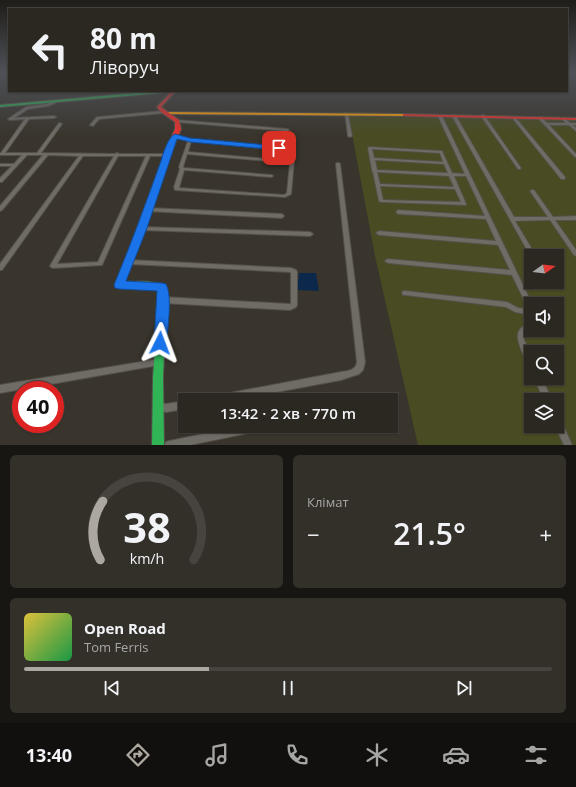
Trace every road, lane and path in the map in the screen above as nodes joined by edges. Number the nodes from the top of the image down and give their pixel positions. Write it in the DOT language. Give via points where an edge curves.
graph roads {
  1 [pos="152,94"];
  2 [pos="171,94"];
  3 [pos="54,102"];
  4 [pos="0,106"];
  5 [pos="165,113"];
  6 [pos="346,114"];
  7 [pos="440,116"];
  8 [pos="454,116"];
  9 [pos="483,116"];
  10 [pos="54,117"];
  11 [pos="28,118"];
  12 [pos="514,118"];
  13 [pos="540,118"];
  14 [pos="564,119"];
  15 [pos="576,119"];
  16 [pos="177,121"];
  17 [pos="60,124"];
  18 [pos="546,124"];
  19 [pos="569,124"];
  20 [pos="576,124"];
  21 [pos="92,125"];
  22 [pos="287,130"];
  23 [pos="576,130"];
  24 [pos="175,136"];
  25 [pos="350,136"];
  26 [pos="190,140"];
  27 [pos="186,153"];
  28 [pos="1,154"];
  29 [pos="38,154"];
  30 [pos="81,154"];
  31 [pos="117,154"];
  32 [pos="25,155"];
  33 [pos="46,155"];
  34 [pos="148,155"];
  35 [pos="167,155"];
  36 [pos="576,156"];
  37 [pos="372,159"];
  38 [pos="291,162"];
  39 [pos="446,163"];
  40 [pos="338,164"];
  41 [pos="0,165"];
  42 [pos="15,165"];
  43 [pos="519,168"];
  44 [pos="182,169"];
  45 [pos="374,171"];
  46 [pos="451,175"];
  47 [pos="467,175"];
  48 [pos="271,176"];
  49 [pos="563,178"];
  50 [pos="0,181"];
  51 [pos="378,185"];
  52 [pos="457,188"];
  53 [pos="532,191"];
  54 [pos="0,209"];
  55 [pos="148,210"];
  56 [pos="398,212"];
  57 [pos="282,216"];
  58 [pos="488,218"];
  59 [pos="551,218"];
  60 [pos="576,218"];
  61 [pos="513,219"];
  62 [pos="142,229"];
  63 [pos="379,233"];
  64 [pos="310,234"];
  65 [pos="499,243"];
  66 [pos="529,249"];
  67 [pos="576,254"];
  68 [pos="388,261"];
  69 [pos="129,262"];
  70 [pos="0,268"];
  71 [pos="514,273"];
  72 [pos="405,293"];
  73 [pos="525,297"];
  74 [pos="163,300"];
  75 [pos="524,311"];
  76 [pos="524,331"];
  77 [pos="524,347"];
  78 [pos="159,362"];
  79 [pos="0,390"];
  80 [pos="251,393"];
  81 [pos="158,406"];
  82 [pos="178,406"];
  83 [pos="228,433"];
  84 [pos="562,433"];
  85 [pos="158,445"];
  86 [pos="169,445"];
  87 [pos="568,445"];
  1 -- 3 [label="main road"];
  2 -- 5 [label="main road" via="159,108"];
  3 -- 4 [label="main road"];
  3 -- 11 [label="street" via="27,108 10,119"];
  5 -- 6 [label="main road"];
  5 -- 16 [label="main road"];
  5 -- 21 [label="street" via="98,118"];
  6 -- 7 [label="main road"];
  6 -- 25 [label="street"];
  7 -- 8 [label="main road"];
  7 -- 47 [label="street"];
  8 -- 9 [label="main road"];
  8 -- 61 [label="street"];
  9 -- 12 [label="main road"];
  9 -- 43 [label="street"];
  10 -- 11 [label="street"];
  11 -- 28 [label="street"];
  12 -- 13 [label="main road"];
  12 -- 49 [label="street"];
  13 -- 14 [label="main road"];
  13 -- 18 [label="street"];
  14 -- 15 [label="main road"];
  14 -- 19 [label="street"];
  16 -- 22 [label="street"];
  16 -- 24 [label="main road" via="178,129"];
  17 -- 29 [label="street"];
  18 -- 19 [label="street"];
  18 -- 36 [label="street"];
  19 -- 20 [label="street"];
  19 -- 23 [label="street"];
  24 -- 26 [label="street"];
  24 -- 35 [label="main road"];
  26 -- 27 [label="street"];
  26 -- 38 [label="street" via="293,150"];
  27 -- 38 [label="street"];
  27 -- 44 [label="street"];
  28 -- 32 [label="street"];
  29 -- 32 [label="street"];
  29 -- 33 [label="street"];
  30 -- 31 [label="street"];
  30 -- 33 [label="street"];
  30 -- 70 [label="street"];
  31 -- 34 [label="street"];
  31 -- 34 [label="street" via="53,266 100,264"];
  32 -- 42 [label="street"];
  33 -- 54 [label="street"];
  34 -- 35 [label="street"];
  35 -- 55 [label="main road"];
  37 -- 39 [label="street"];
  37 -- 39 [label="street" via="370,148 441,152"];
  37 -- 45 [label="street"];
  38 -- 44 [label="street" via="289,194 285,196 177,189"];
  39 -- 46 [label="street"];
  40 -- 80 [label="street" via="360,368 356,372 341,376"];
  41 -- 42 [label="street"];
  42 -- 50 [label="street"];
  44 -- 48 [label="street"];
  45 -- 46 [label="street"];
  45 -- 51 [label="street"];
  46 -- 47 [label="street"];
  46 -- 52 [label="street"];
  47 -- 58 [label="street"];
  51 -- 52 [label="street"];
  51 -- 52 [label="street" via="381,201 464,204"];
  53 -- 59 [label="street"];
  55 -- 57 [label="street"];
  55 -- 62 [label="main road"];
  56 -- 58 [label="street"];
  58 -- 65 [label="street"];
  59 -- 60 [label="street"];
  59 -- 61 [label="street"];
  59 -- 67 [label="street"];
  61 -- 66 [label="street"];
  62 -- 64 [label="street"];
  62 -- 69 [label="main road"];
  63 -- 65 [label="street"];
  65 -- 71 [label="street"];
  68 -- 71 [label="street"];
  69 -- 74 [label="main road" via="119,285 160,286 163,289"];
  69 -- 74 [label="street" via="294,272 294,305 290,307"];
  71 -- 73 [label="street"];
  72 -- 75 [label="street" via="507,305"];
  74 -- 78 [label="main road"];
  76 -- 77 [label="street" via="521,333"];
  78 -- 79 [label="street"];
  78 -- 81 [label="main road"];
  81 -- 82 [label="street"];
  81 -- 85 [label="main road"];
  83 -- 86 [label="street"];
  84 -- 87 [label="street"];
}
